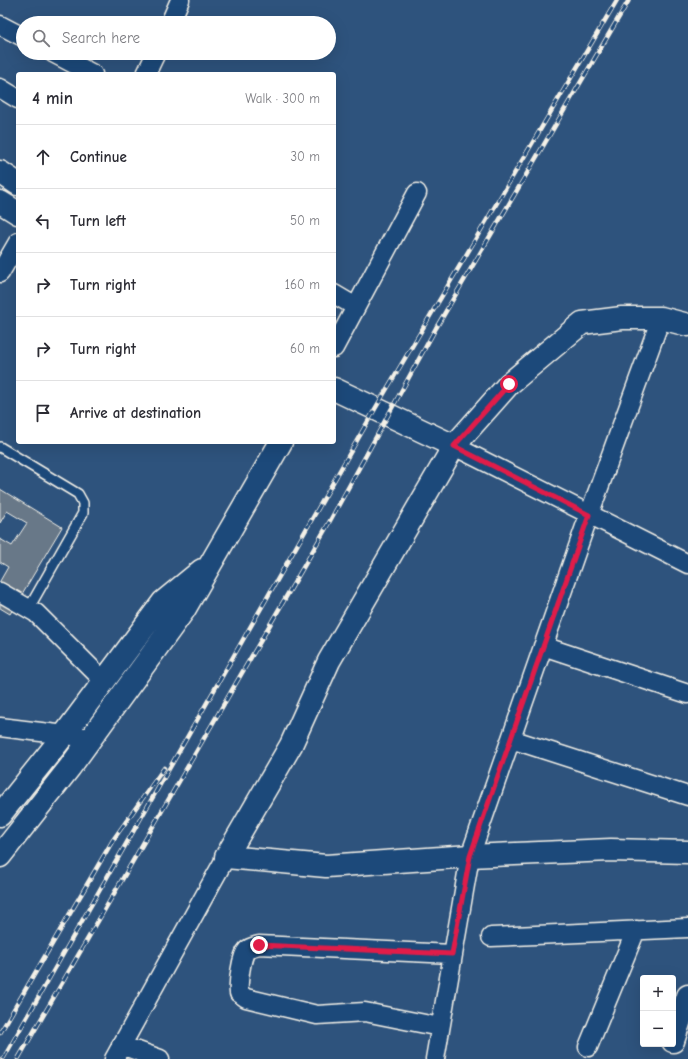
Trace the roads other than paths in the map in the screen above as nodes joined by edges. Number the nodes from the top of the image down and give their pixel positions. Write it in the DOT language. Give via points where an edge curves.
graph roads {
  1 [pos="180,0"];
  2 [pos="173,16"];
  3 [pos="0,25"];
  4 [pos="16,33"];
  5 [pos="66,60"];
  6 [pos="153,60"];
  7 [pos="89,72"];
  8 [pos="147,72"];
  9 [pos="0,88"];
  10 [pos="16,99"];
  11 [pos="0,172"];
  12 [pos="16,183"];
  13 [pos="417,193"];
  14 [pos="0,202"];
  15 [pos="16,212"];
  16 [pos="16,246"];
  17 [pos="0,274"];
  18 [pos="336,295"];
  19 [pos="356,307"];
  20 [pos="661,318"];
  21 [pos="688,325"];
  22 [pos="336,344"];
  23 [pos="336,390"];
  24 [pos="280,444"];
  25 [pos="454,446"];
  26 [pos="0,447"];
  27 [pos="589,515"];
  28 [pos="212,562"];
  29 [pos="688,564"];
  30 [pos="0,592"];
  31 [pos="29,608"];
  32 [pos="543,646"];
  33 [pos="104,681"];
  34 [pos="688,694"];
  35 [pos="0,727"];
  36 [pos="64,735"];
  37 [pos="90,738"];
  38 [pos="511,740"];
  39 [pos="688,796"];
  40 [pos="0,815"];
  41 [pos="688,852"];
  42 [pos="0,856"];
  43 [pos="470,856"];
  44 [pos="226,857"];
  45 [pos="688,928"];
  46 [pos="636,930"];
  47 [pos="491,937"];
  48 [pos="452,954"];
  49 [pos="688,996"];
  50 [pos="440,1027"];
  51 [pos="676,1032"];
  52 [pos="671,1047"];
  53 [pos="588,1048"];
  54 [pos="118,1052"];
  55 [pos="160,1059"];
  56 [pos="435,1059"];
  57 [pos="667,1059"];
  1 -- 2 [label="street"];
  3 -- 4 [label="street"];
  5 -- 7 [label="street"];
  6 -- 8 [label="street"];
  9 -- 10 [label="street"];
  11 -- 12 [label="main road"];
  13 -- 19 [label="street"];
  14 -- 15 [label="main road"];
  16 -- 17 [label="street"];
  18 -- 19 [label="street"];
  19 -- 22 [label="street"];
  20 -- 21 [label="main road"];
  20 -- 25 [label="main road" via="622,318 582,323 509,384"];
  20 -- 27 [label="street"];
  23 -- 25 [label="main road"];
  24 -- 28 [label="main road"];
  25 -- 27 [label="street"];
  25 -- 44 [label="main road" via="329,661 291,745"];
  26 -- 31 [label="lane" via="78,494 83,503 83,513"];
  27 -- 29 [label="street"];
  27 -- 32 [label="street"];
  28 -- 33 [label="main road" via="163,602"];
  28 -- 37 [label="main road" via="184,610"];
  30 -- 31 [label="street"];
  31 -- 33 [label="street"];
  32 -- 34 [label="street"];
  32 -- 38 [label="street"];
  33 -- 36 [label="main road"];
  35 -- 36 [label="street"];
  36 -- 37 [label="street"];
  36 -- 40 [label="main road"];
  37 -- 42 [label="main road"];
  38 -- 39 [label="street"];
  38 -- 43 [label="street"];
  41 -- 43 [label="main road" via="611,850"];
  43 -- 44 [label="main road" via="326,866"];
  43 -- 48 [label="street"];
  44 -- 54 [label="street"];
  45 -- 46 [label="street"];
  46 -- 47 [label="street"];
  46 -- 53 [label="street"];
  48 -- 50 [label="street"];
  48 -- 50 [label="street" via="259,945 248,949 244,954 238,986 239,993 246,998 317,1015 365,1012"];
  49 -- 51 [label="main road"];
  50 -- 56 [label="street"];
  52 -- 57 [label="main road"];
  54 -- 55 [label="street"];
}
